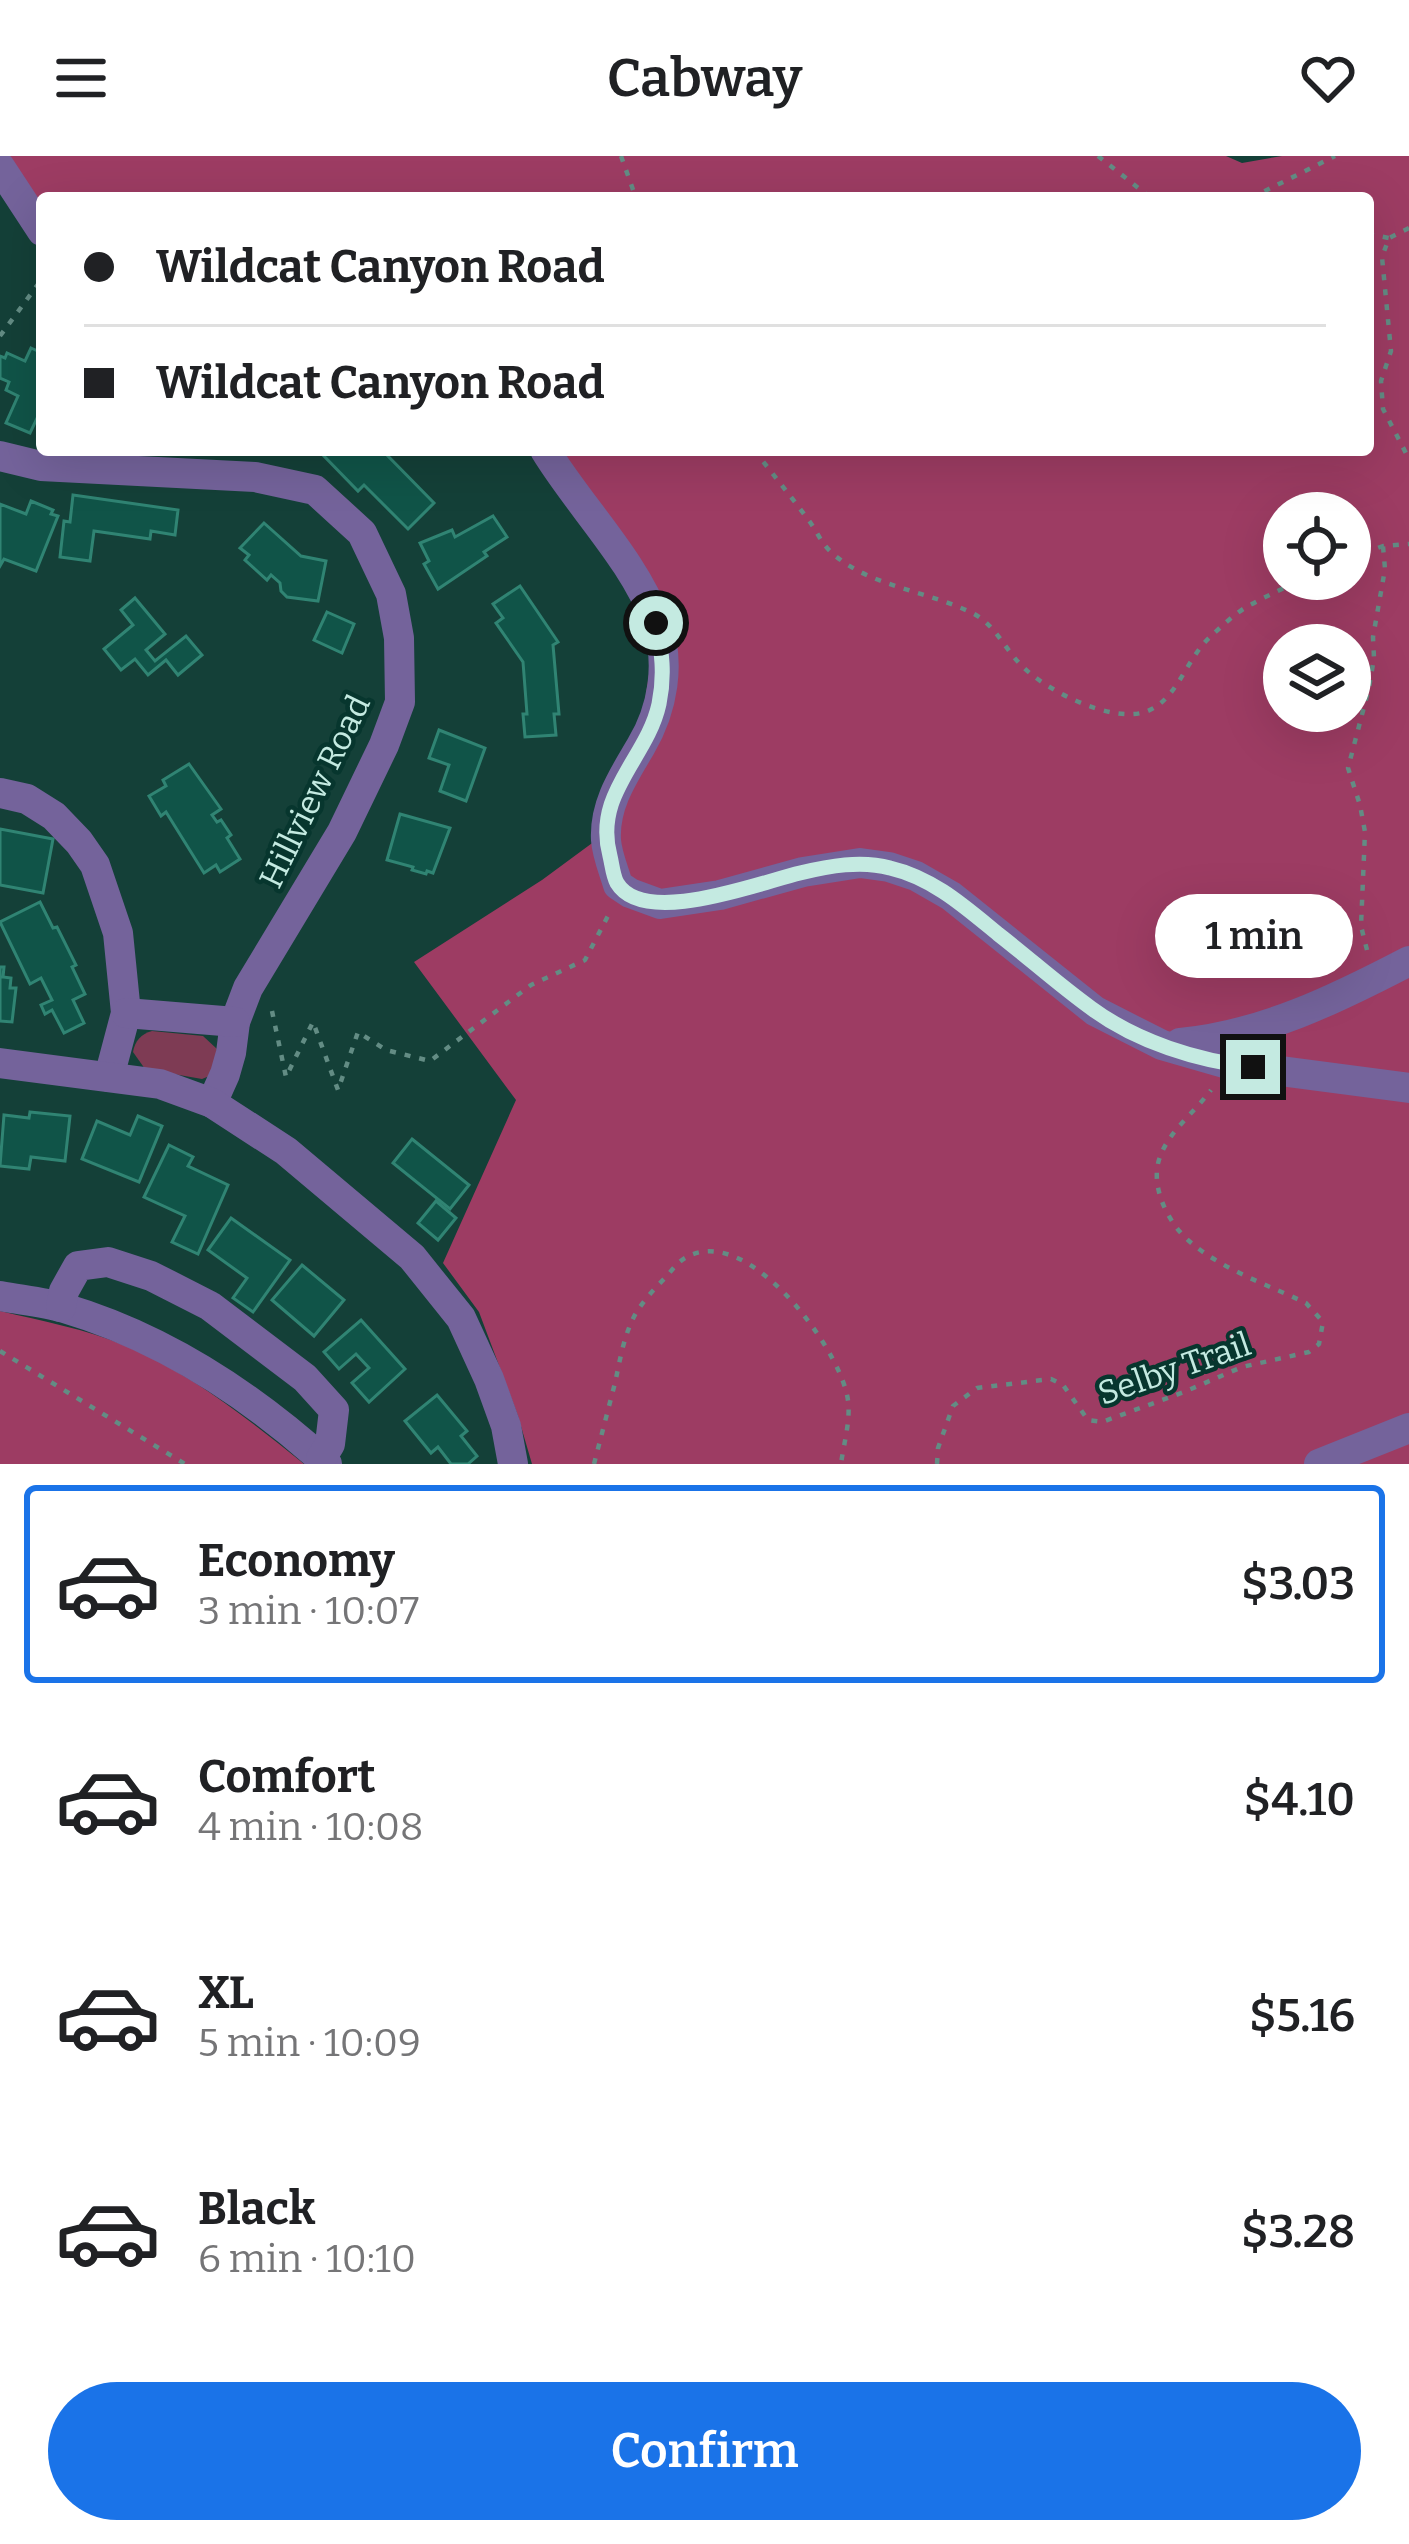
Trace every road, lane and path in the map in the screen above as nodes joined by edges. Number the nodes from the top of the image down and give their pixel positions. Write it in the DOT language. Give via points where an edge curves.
graph roads {
  1 [pos="621,156"];
  2 [pos="1098,156"];
  3 [pos="1335,156"];
  4 [pos="0,167"];
  5 [pos="634,192"];
  6 [pos="1143,192"];
  7 [pos="1263,192"];
  8 [pos="36,222"];
  9 [pos="1409,229"];
  10 [pos="1374,235"];
  11 [pos="1389,238"];
  12 [pos="36,287"];
  13 [pos="0,336"];
  14 [pos="0,456"];
  15 [pos="549,456"];
  16 [pos="759,456"];
  17 [pos="1409,459"];
  18 [pos="1409,544"];
  19 [pos="1383,546"];
  20 [pos="1371,550"];
  21 [pos="1263,600"];
  22 [pos="0,793"];
  23 [pos="618,885"];
  24 [pos="1409,961"];
  25 [pos="1374,979"];
  26 [pos="126,1013"];
  27 [pos="233,1037"];
  28 [pos="1162,1045"];
  29 [pos="0,1063"];
  30 [pos="1228,1064"];
  31 [pos="110,1077"];
  32 [pos="1409,1088"];
  33 [pos="212,1103"];
  34 [pos="0,1296"];
  35 [pos="61,1307"];
  36 [pos="0,1351"];
  37 [pos="1409,1429"];
  38 [pos="324,1462"];
  39 [pos="185,1464"];
  40 [pos="514,1464"];
  41 [pos="594,1464"];
  42 [pos="841,1464"];
  43 [pos="937,1464"];
  44 [pos="1319,1464"];
  1 -- 5 [label="path"];
  2 -- 6 [label="path"];
  3 -- 7 [label="path"];
  4 -- 8 [label="street"];
  9 -- 11 [label="path"];
  10 -- 11 [label="path"];
  11 -- 17 [label="path" via="1382,257 1390,350 1383,410"];
  12 -- 13 [label="path"];
  14 -- 27 [label="street, Hillview Road" via="41,466 255,476 314,490 362,532 391,594 400,701 342,832 248,988"];
  15 -- 23 [label="street" via="637,582 664,664 658,708 609,813 606,841"];
  16 -- 21 [label="path" via="847,565 978,616 1046,686 1089,706 1142,713 1167,700 1207,640"];
  18 -- 19 [label="path"];
  19 -- 20 [label="path"];
  19 -- 25 [label="path" via="1371,673 1348,768 1365,832 1361,926"];
  22 -- 26 [label="street" via="53,816 95,865 118,933"];
  23 -- 27 [label="path" via="584,960 531,985 430,1061 386,1050 358,1032 338,1090 313,1022 286,1077 272,1010"];
  23 -- 28 [label="street" via="660,904 802,872 889,867 951,896 1094,1011"];
  24 -- 25 [label="street"];
  25 -- 28 [label="street" via="1297,1016 1217,1040"];
  26 -- 27 [label="street" via="181,1018"];
  26 -- 31 [label="street"];
  27 -- 33 [label="street, Hillview Road"];
  28 -- 30 [label="street"];
  29 -- 31 [label="street"];
  30 -- 32 [label="street"];
  30 -- 43 [label="path, Selby Trail" via="1160,1154 1158,1192 1189,1241 1316,1312 1323,1322 1319,1344 1102,1422 1088,1420 1051,1379 977,1388 953,1406"];
  31 -- 33 [label="street"];
  33 -- 40 [label="street" via="286,1150 412,1257 461,1318"];
  34 -- 35 [label="street"];
  35 -- 38 [label="street" via="186,1361 254,1403"];
  35 -- 38 [label="street" via="78,1266 108,1262 210,1306 334,1410"];
  36 -- 39 [label="path"];
  37 -- 44 [label="street"];
  41 -- 42 [label="path" via="635,1315 677,1264 712,1249 762,1274 820,1335 846,1390"];
}
